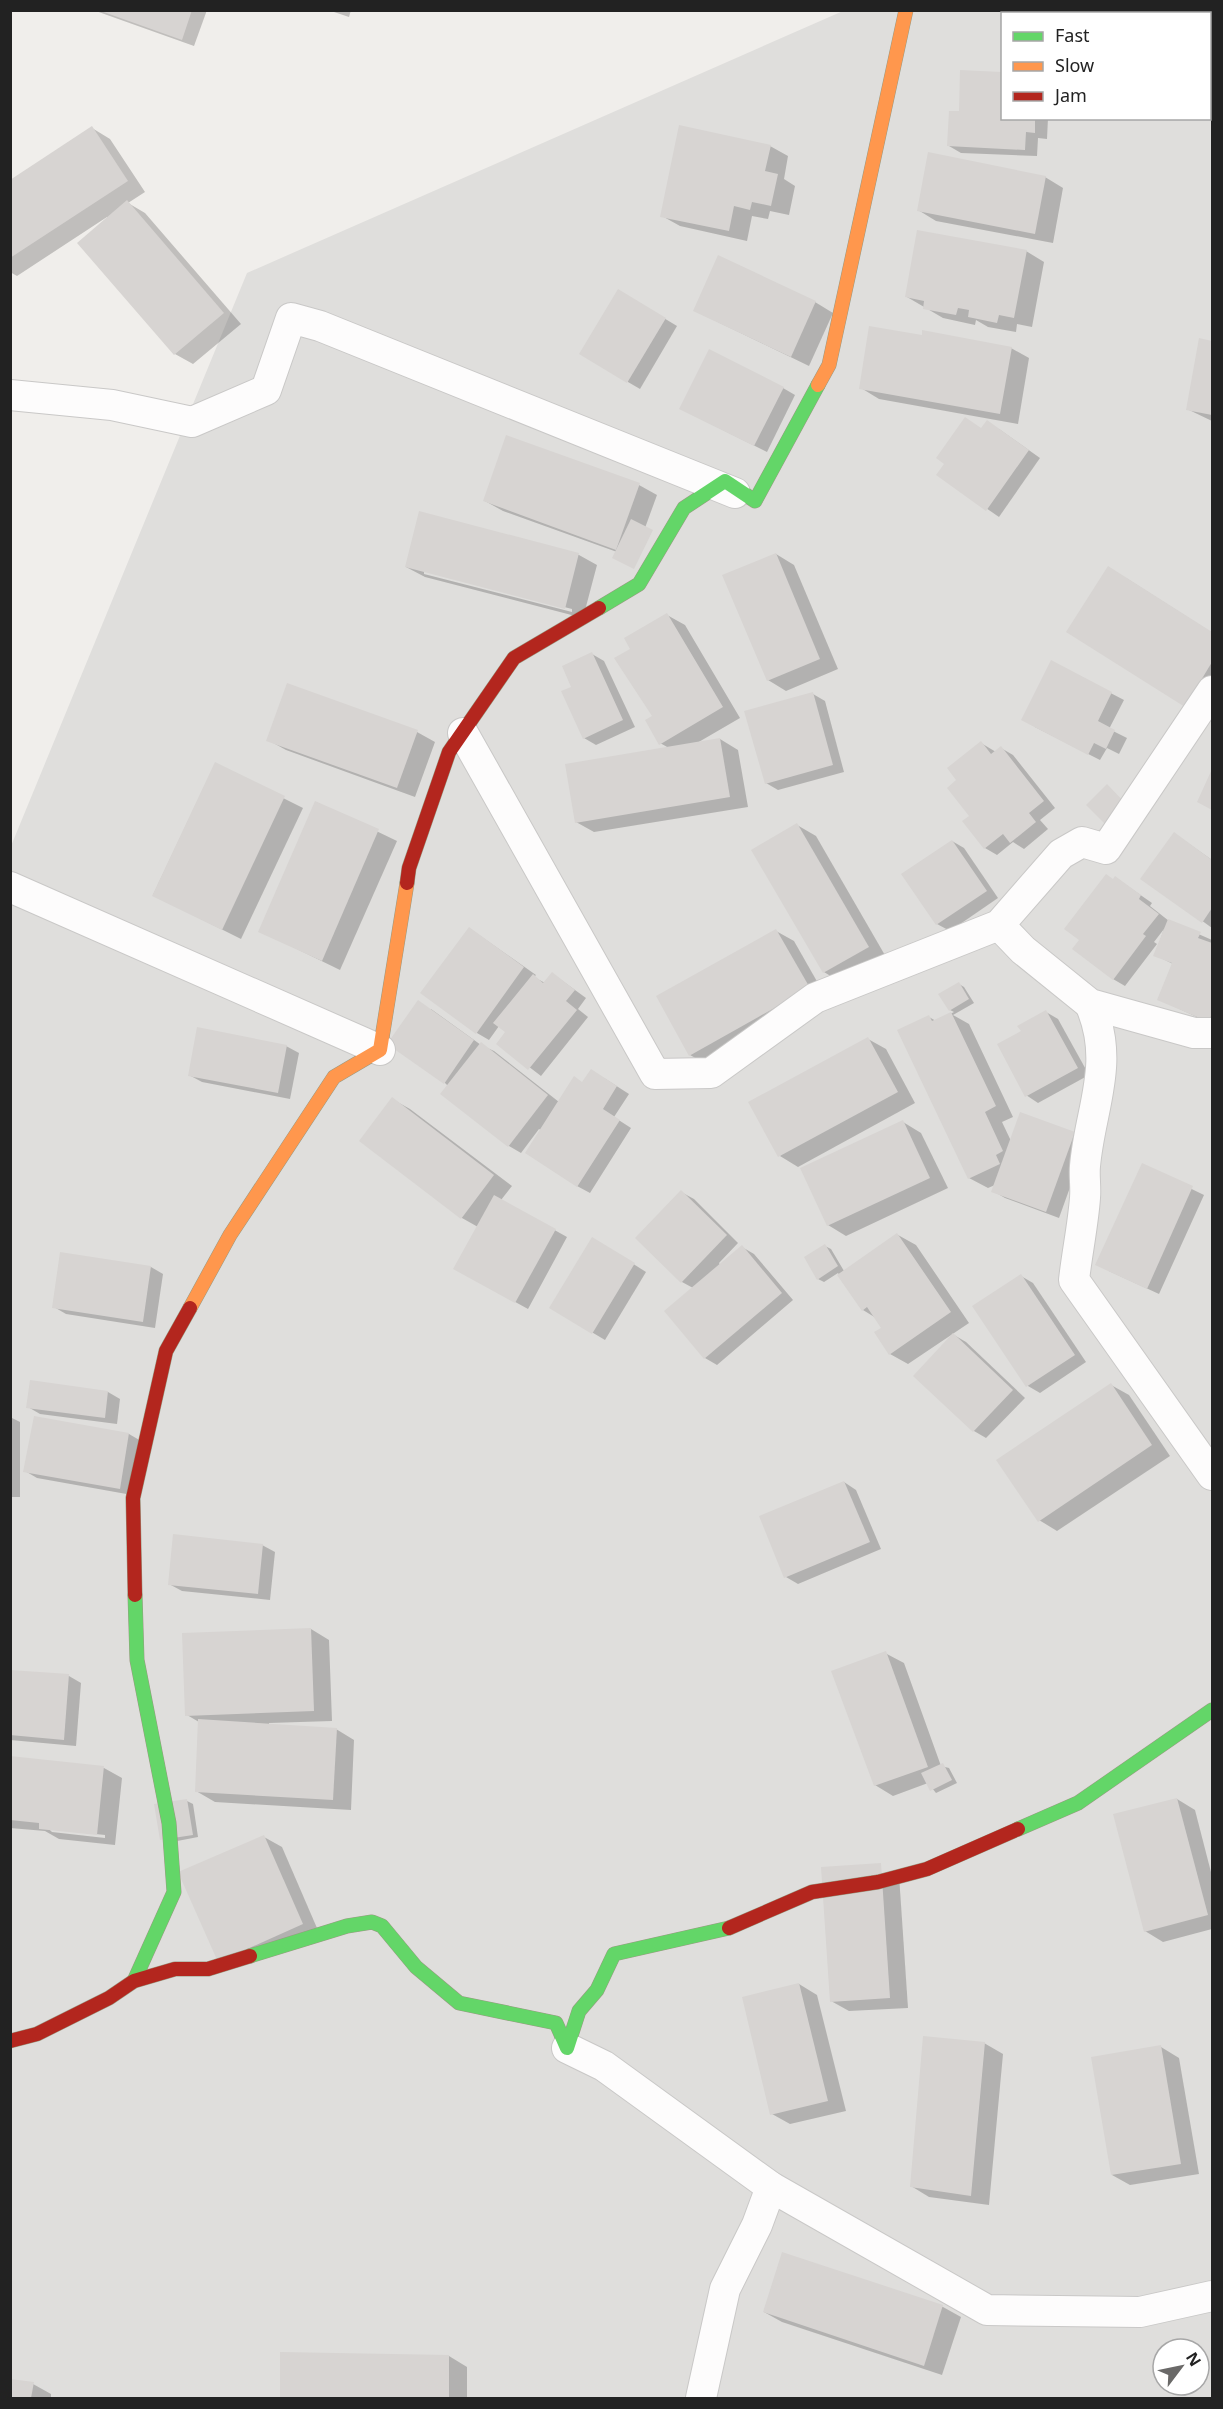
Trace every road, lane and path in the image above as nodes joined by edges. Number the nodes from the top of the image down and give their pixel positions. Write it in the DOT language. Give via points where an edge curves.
graph roads {
  1 [pos="906,10"];
  2 [pos="10,395"];
  3 [pos="755,501"];
  4 [pos="1212,691"];
  5 [pos="463,733"];
  6 [pos="10,887"];
  7 [pos="999,926"];
  8 [pos="1090,1004"];
  9 [pos="1212,1033"];
  10 [pos="380,1050"];
  11 [pos="1212,1474"];
  12 [pos="1212,1710"];
  13 [pos="134,1981"];
  14 [pos="10,2041"];
  15 [pos="567,2048"];
  16 [pos="771,2187"];
  17 [pos="1212,2296"];
  18 [pos="701,2398"];
  1 -- 3 [label="street" via="829,365"];
  2 -- 3 [label="street" via="112,405 192,422 266,390 291,318 320,326"];
  3 -- 5 [label="street" via="725,481 684,508 639,584 514,658"];
  4 -- 7 [label="street" via="1106,849 1082,842 1061,854"];
  5 -- 7 [label="street" via="655,1074 711,1073 815,998"];
  5 -- 10 [label="street" via="449,753 410,868"];
  6 -- 10 [label="street"];
  7 -- 8 [label="street"];
  8 -- 9 [label="street" via="1194,1033"];
  8 -- 11 [label="street" via="1099,1023 1102,1054 1085,1165 1074,1280"];
  10 -- 13 [label="street" via="334,1077 230,1235 166,1351 133,1498 137,1660 169,1823 174,1892"];
  12 -- 15 [label="street" via="1078,1803 927,1869 878,1882 812,1892 732,1927 614,1954 597,1990 579,2011"];
  13 -- 14 [label="street" via="37,2034"];
  13 -- 15 [label="street" via="175,1969 208,1969 346,1926 372,1922 382,1926 416,1967 459,2003 556,2023"];
  15 -- 16 [label="street" via="604,2067"];
  16 -- 17 [label="street" via="987,2310 1140,2312"];
  16 -- 18 [label="street" via="725,2289"];
}
